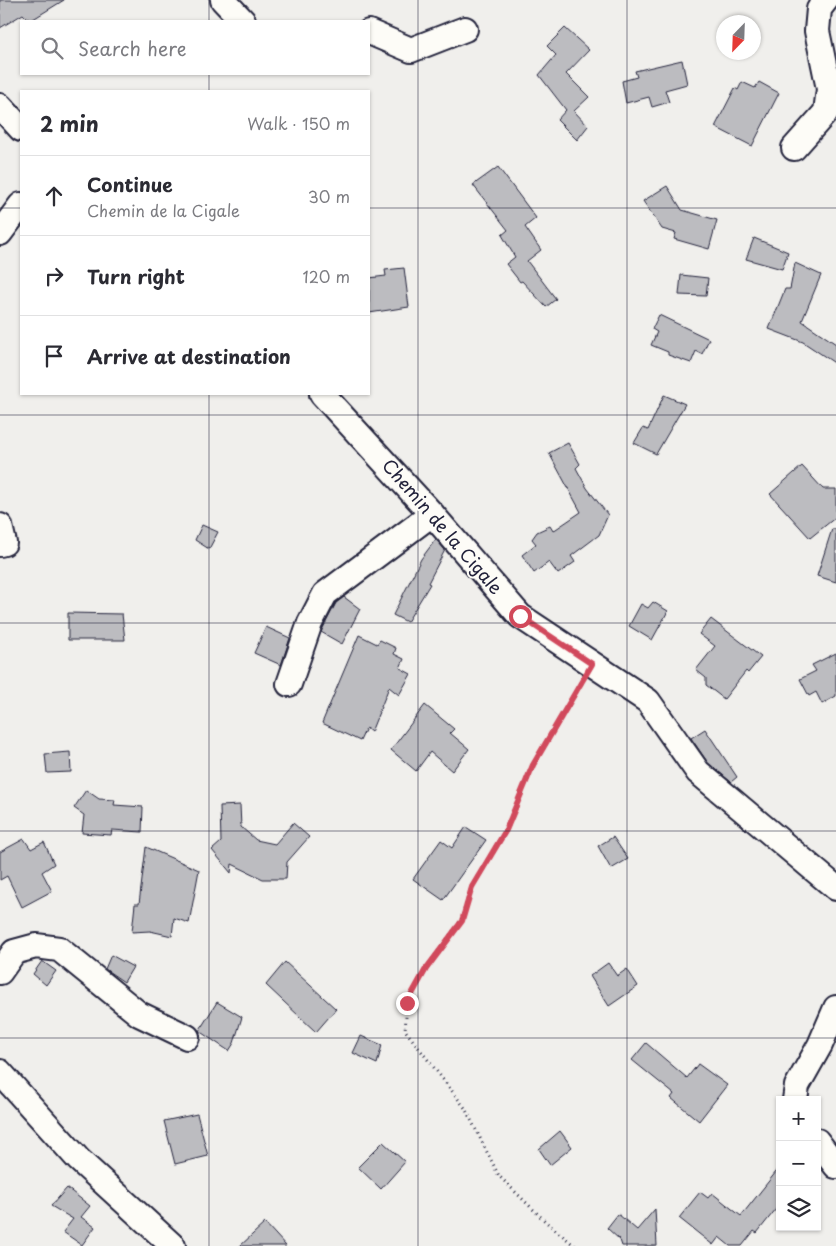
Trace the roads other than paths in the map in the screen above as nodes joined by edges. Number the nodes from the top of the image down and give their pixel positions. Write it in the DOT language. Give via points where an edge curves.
graph roads {
  1 [pos="224,0"];
  2 [pos="826,0"];
  3 [pos="242,20"];
  4 [pos="465,29"];
  5 [pos="370,32"];
  6 [pos="0,106"];
  7 [pos="20,128"];
  8 [pos="794,148"];
  9 [pos="20,206"];
  10 [pos="0,233"];
  11 [pos="323,395"];
  12 [pos="432,514"];
  13 [pos="0,526"];
  14 [pos="0,544"];
  15 [pos="289,684"];
  16 [pos="836,888"];
  17 [pos="0,972"];
  18 [pos="836,1008"];
  19 [pos="187,1038"];
  20 [pos="0,1072"];
  21 [pos="795,1096"];
  22 [pos="821,1146"];
  23 [pos="836,1166"];
  24 [pos="173,1246"];
  1 -- 3 [label="street"];
  2 -- 8 [label="street" via="819,9 817,31 828,89 826,112"];
  4 -- 5 [label="street" via="411,50"];
  6 -- 7 [label="street"];
  9 -- 10 [label="street"];
  11 -- 12 [label="street, Chemin de la Cigale"];
  12 -- 15 [label="street" via="325,594 310,623"];
  12 -- 16 [label="street, Chemin de la Cigale" via="520,616 648,701 698,772"];
  13 -- 14 [label="street" via="4,543"];
  17 -- 19 [label="street" via="14,952 36,946 59,949 139,1014"];
  18 -- 21 [label="street"];
  20 -- 24 [label="street" via="79,1160"];
  22 -- 23 [label="street"];
}
